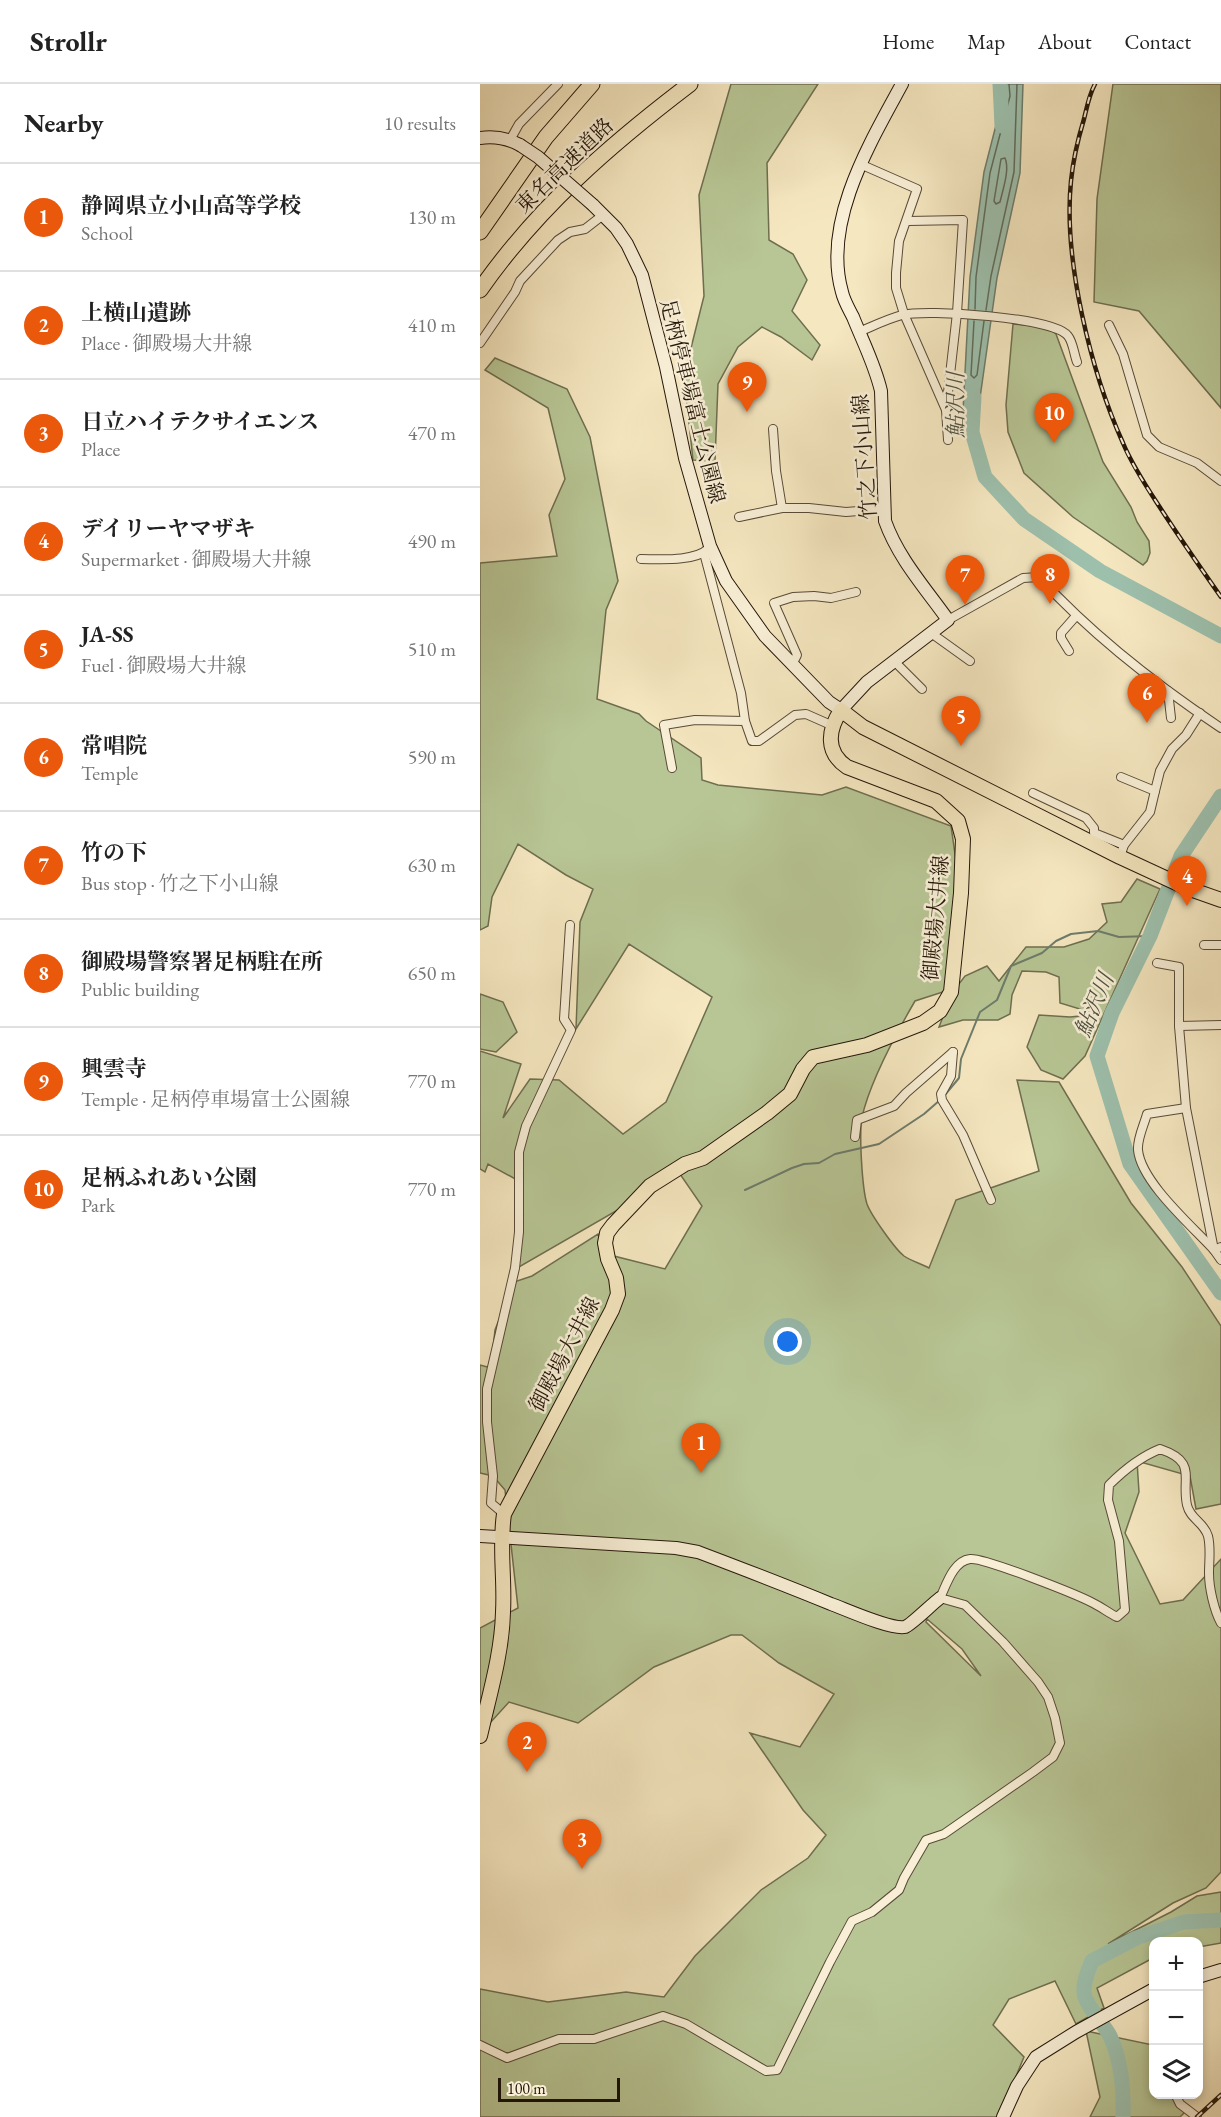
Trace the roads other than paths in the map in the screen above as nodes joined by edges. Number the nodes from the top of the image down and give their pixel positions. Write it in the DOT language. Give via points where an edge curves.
graph roads {
  1 [pos="558,84"];
  2 [pos="592,84"];
  3 [pos="690,84"];
  4 [pos="902,84"];
  5 [pos="480,138"];
  6 [pos="515,142"];
  7 [pos="860,164"];
  8 [pos="603,215"];
  9 [pos="908,221"];
  10 [pos="480,232"];
  11 [pos="480,290"];
  12 [pos="960,313"];
  13 [pos="904,314"];
  14 [pos="1109,325"];
  15 [pos="859,332"];
  16 [pos="480,343"];
  17 [pos="1077,362"];
  18 [pos="946,410"];
  19 [pos="773,429"];
  20 [pos="948,440"];
  21 [pos="1221,481"];
  22 [pos="782,508"];
  23 [pos="884,509"];
  24 [pos="739,517"];
  25 [pos="707,550"];
  26 [pos="640,559"];
  27 [pos="856,592"];
  28 [pos="1076,616"];
  29 [pos="948,620"];
  30 [pos="932,633"];
  31 [pos="1069,651"];
  32 [pos="894,661"];
  33 [pos="970,661"];
  34 [pos="792,665"];
  35 [pos="922,689"];
  36 [pos="1168,691"];
  37 [pos="841,710"];
  38 [pos="1200,713"];
  39 [pos="1171,718"];
  40 [pos="745,721"];
  41 [pos="831,725"];
  42 [pos="1221,728"];
  43 [pos="672,768"];
  44 [pos="1121,777"];
  45 [pos="1155,792"];
  46 [pos="1033,793"];
  47 [pos="1122,851"];
  48 [pos="1221,900"];
  49 [pos="570,925"];
  50 [pos="1204,945"];
  51 [pos="1221,945"];
  52 [pos="1157,963"];
  53 [pos="1221,1025"];
  54 [pos="1179,1026"];
  55 [pos="1186,1108"];
  56 [pos="855,1137"];
  57 [pos="991,1200"];
  58 [pos="1217,1249"];
  59 [pos="1221,1260"];
  60 [pos="504,1514"];
  61 [pos="480,1536"];
  62 [pos="501,1536"];
  63 [pos="940,1598"];
  64 [pos="1221,1623"];
  65 [pos="480,1736"];
  66 [pos="1221,1970"];
  67 [pos="1203,1975"];
  68 [pos="1150,1991"];
  69 [pos="480,2045"];
  70 [pos="1178,2099"];
  71 [pos="1003,2117"];
  72 [pos="1197,2117"];
  1 -- 6 [label="street" via="519,124"];
  2 -- 10 [label="highway, 東名高速道路" via="546,137"];
  3 -- 11 [label="highway, 東名高速道路" via="586,168 519,240"];
  4 -- 7 [label="main road, 竹之下小山線"];
  5 -- 6 [label="main road" via="490,136"];
  6 -- 8 [label="main road, 足柄停車場富士公園線, bridge" via="538,157"];
  7 -- 9 [label="street" via="917,189"];
  7 -- 15 [label="main road, 竹之下小山線" via="845,203 837,255 842,292"];
  8 -- 16 [label="street" via="585,229 558,240 520,281"];
  8 -- 25 [label="main road, 足柄停車場富士公園線" via="627,244 642,275"];
  9 -- 12 [label="street" via="963,220"];
  9 -- 13 [label="street" via="899,241 896,273"];
  12 -- 13 [label="street"];
  12 -- 17 [label="street" via="1058,328 1068,335"];
  12 -- 18 [label="street"];
  13 -- 15 [label="street"];
  13 -- 18 [label="street"];
  14 -- 21 [label="street" via="1123,354 1147,435 1159,447 1197,463"];
  15 -- 23 [label="main road, 竹之下小山線" via="881,391"];
  18 -- 20 [label="street"];
  19 -- 22 [label="street"];
  22 -- 23 [label="street" via="846,512"];
  22 -- 24 [label="street"];
  23 -- 29 [label="main road, 竹之下小山線" via="890,535"];
  25 -- 26 [label="street" via="678,559"];
  25 -- 34 [label="main road, 足柄停車場富士公園線" via="765,636"];
  25 -- 40 [label="street"];
  27 -- 34 [label="street" via="831,598 793,597 774,603 797,656"];
  28 -- 29 [label="street" via="1039,578 1023,578"];
  28 -- 31 [label="street" via="1061,633"];
  28 -- 36 [label="street"];
  29 -- 30 [label="main road"];
  30 -- 32 [label="main road"];
  30 -- 33 [label="street"];
  32 -- 35 [label="street"];
  32 -- 37 [label="main road"];
  34 -- 37 [label="main road, 足柄停車場富士公園線"];
  36 -- 38 [label="street"];
  36 -- 39 [label="street"];
  37 -- 41 [label="main road"];
  37 -- 47 [label="main road" via="863,727"];
  38 -- 42 [label="street"];
  38 -- 45 [label="street" via="1172,749 1160,771"];
  40 -- 41 [label="street" via="752,741 759,741 795,715 806,714"];
  40 -- 43 [label="street" via="695,720 664,725"];
  41 -- 60 [label="main road, 御殿場大井線" via="831,746 836,759 847,767 936,801 958,821 963,839 961,893 951,992 940,1011 923,1023 867,1045 813,1057 802,1069 790,1094 703,1158 685,1164 650,1186 613,1225 605,1243 616,1278 615,1302"];
  44 -- 45 [label="street"];
  45 -- 47 [label="street" via="1150,812"];
  46 -- 47 [label="street" via="1086,818 1094,832"];
  47 -- 48 [label="main road" via="1185,888"];
  49 -- 60 [label="street" via="564,1018 571,1030 526,1126 519,1152 515,1268 487,1389 491,1503"];
  50 -- 51 [label="street"];
  52 -- 54 [label="street" via="1179,967"];
  53 -- 54 [label="street"];
  54 -- 55 [label="street"];
  55 -- 58 [label="street"];
  55 -- 58 [label="street" via="1147,1114 1138,1152 1152,1184"];
  56 -- 57 [label="street" via="857,1120 894,1106 953,1052 951,1076 942,1098"];
  58 -- 59 [label="street"];
  60 -- 62 [label="main road, 御殿場大井線"];
  61 -- 62 [label="main road"];
  62 -- 63 [label="main road" via="698,1552 858,1614 904,1627"];
  62 -- 65 [label="main road, 御殿場大井線" via="503,1612"];
  63 -- 64 [label="street" via="951,1574 970,1559 994,1564 1091,1602 1117,1617 1125,1610 1109,1485 1121,1472 1160,1449 1174,1454 1186,1468 1187,1505 1207,1533 1209,1576"];
  63 -- 69 [label="street" via="965,1605 1038,1682 1048,1697 1060,1743 1053,1757 1033,1772 944,1834 926,1840 899,1890 872,1912 852,1921 777,2070 766,2071 686,2024 663,2016 594,2039 559,2039 507,2058"];
  66 -- 67 [label="main road"];
  68 -- 71 [label="main road" via="1036,2057"];
  70 -- 72 [label="street"];
}
